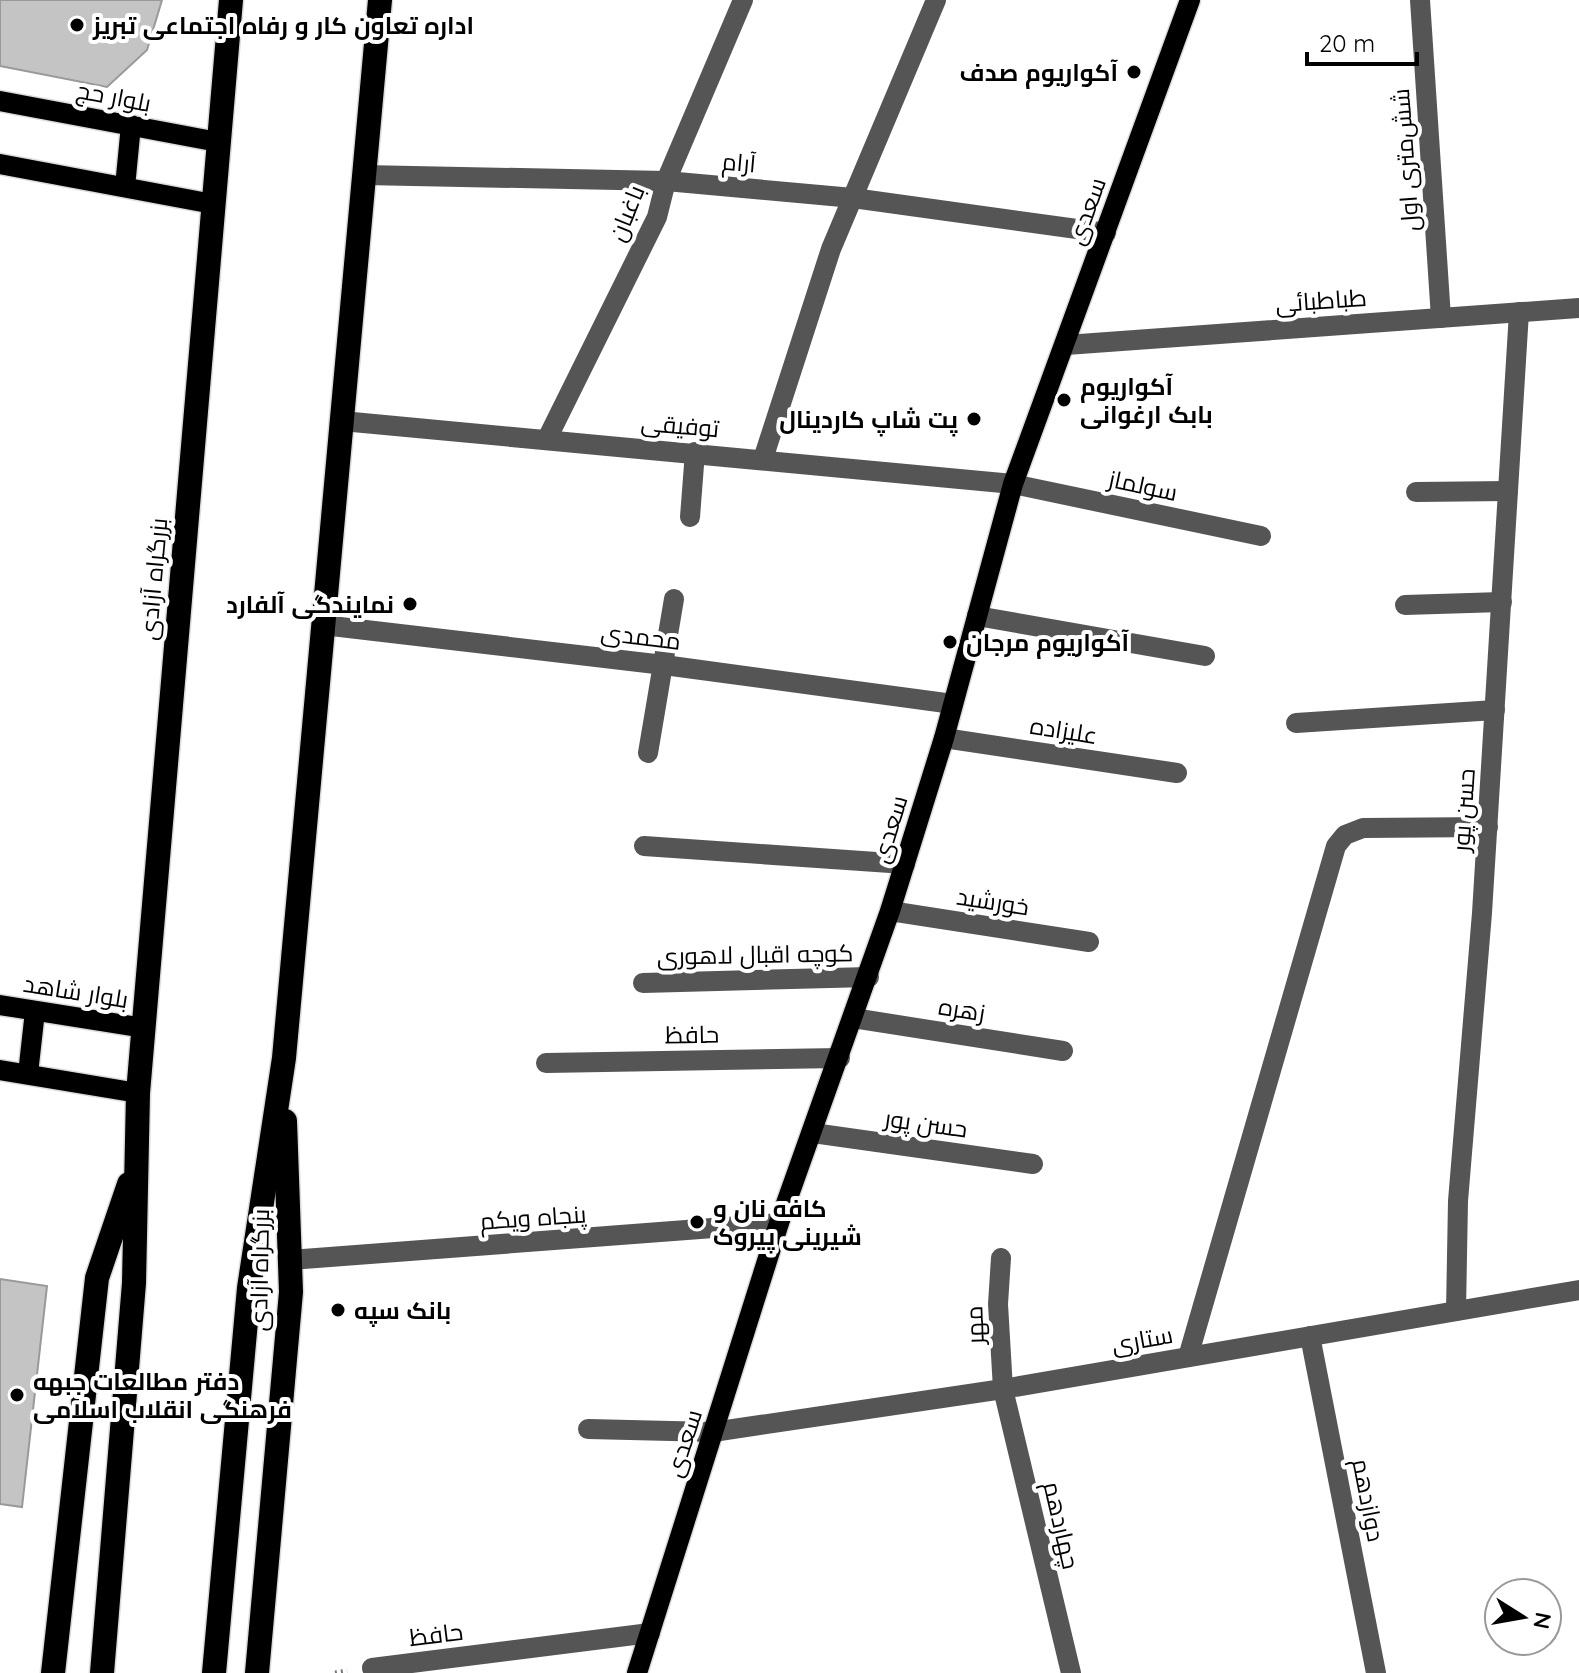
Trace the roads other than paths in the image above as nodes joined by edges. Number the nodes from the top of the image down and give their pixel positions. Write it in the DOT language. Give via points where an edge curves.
graph roads {
  1 [pos="231,0"];
  2 [pos="380,0"];
  3 [pos="743,0"];
  4 [pos="936,0"];
  5 [pos="1190,0"];
  6 [pos="1420,0"];
  7 [pos="0,101"];
  8 [pos="131,125"];
  9 [pos="218,142"];
  10 [pos="0,164"];
  11 [pos="364,175"];
  12 [pos="666,181"];
  13 [pos="125,187"];
  14 [pos="853,198"];
  15 [pos="213,204"];
  16 [pos="1106,233"];
  17 [pos="1579,308"];
  18 [pos="1519,312"];
  19 [pos="1441,318"];
  20 [pos="1066,345"];
  21 [pos="342,421"];
  22 [pos="547,439"];
  23 [pos="695,452"];
  24 [pos="763,459"];
  25 [pos="1013,484"];
  26 [pos="1508,491"];
  27 [pos="1416,492"];
  28 [pos="690,517"];
  29 [pos="1261,536"];
  30 [pos="674,599"];
  31 [pos="1502,602"];
  32 [pos="1405,605"];
  33 [pos="977,616"];
  34 [pos="323,625"];
  35 [pos="1205,656"];
  36 [pos="664,665"];
  37 [pos="953,704"];
  38 [pos="1495,710"];
  39 [pos="1296,723"];
  40 [pos="944,738"];
  41 [pos="648,753"];
  42 [pos="1177,773"];
  43 [pos="1488,827"];
  44 [pos="644,846"];
  45 [pos="905,864"];
  46 [pos="890,911"];
  47 [pos="1089,942"];
  48 [pos="869,977"];
  49 [pos="643,983"];
  50 [pos="0,1005"];
  51 [pos="35,1011"];
  52 [pos="853,1018"];
  53 [pos="144,1028"];
  54 [pos="1063,1051"];
  55 [pos="284,1058"];
  56 [pos="840,1058"];
  57 [pos="546,1063"];
  58 [pos="0,1070"];
  59 [pos="28,1074"];
  60 [pos="138,1093"];
  61 [pos="813,1133"];
  62 [pos="136,1163"];
  63 [pos="1033,1164"];
  64 [pos="779,1223"];
  65 [pos="1001,1258"];
  66 [pos="290,1260"];
  67 [pos="1579,1290"];
  68 [pos="1456,1311"];
  69 [pos="1310,1336"];
  70 [pos="1188,1357"];
  71 [pos="1003,1389"];
  72 [pos="588,1429"];
  73 [pos="713,1432"];
  74 [pos="650,1633"];
  75 [pos="372,1668"];
  76 [pos="53,1673"];
  77 [pos="102,1673"];
  78 [pos="214,1673"];
  79 [pos="257,1673"];
  80 [pos="637,1673"];
  81 [pos="1071,1673"];
  82 [pos="1376,1673"];
  1 -- 9 [label="highway, بزرگراه آزادی"];
  2 -- 11 [label="highway, بزرگراه آزادی"];
  3 -- 12 [label="street, باغبان"];
  4 -- 14 [label="street"];
  5 -- 16 [label="main road, سعدی"];
  6 -- 19 [label="street, شش‌متری اول"];
  7 -- 8 [label="main road, بلوار حج"];
  8 -- 9 [label="main road, بلوار حج"];
  8 -- 13 [label="main road"];
  9 -- 15 [label="highway, بزرگراه آزادی"];
  10 -- 13 [label="main road"];
  11 -- 12 [label="street, آرام"];
  11 -- 21 [label="highway, بزرگراه آزادی"];
  12 -- 14 [label="street, آرام"];
  12 -- 22 [label="street, باغبان" via="657,217"];
  13 -- 15 [label="main road"];
  14 -- 16 [label="street, آرام"];
  14 -- 24 [label="street" via="831,249"];
  15 -- 53 [label="highway, بزرگراه آزادی"];
  16 -- 20 [label="main road, سعدی"];
  17 -- 18 [label="street, طباطبائی"];
  18 -- 19 [label="street, طباطبائی"];
  18 -- 26 [label="street, حسن پور"];
  19 -- 20 [label="street, طباطبائی"];
  20 -- 25 [label="main road, سعدی"];
  21 -- 22 [label="street, توفیقی"];
  21 -- 34 [label="highway, بزرگراه آزادی"];
  22 -- 23 [label="street, توفیقی"];
  23 -- 24 [label="street, توفیقی"];
  23 -- 28 [label="street"];
  24 -- 25 [label="street, توفیقی"];
  25 -- 29 [label="street, سولماز"];
  25 -- 33 [label="main road, سعدی"];
  26 -- 27 [label="street"];
  26 -- 31 [label="street, حسن پور"];
  30 -- 36 [label="street"];
  31 -- 32 [label="street"];
  31 -- 38 [label="street, حسن پور"];
  33 -- 35 [label="street"];
  33 -- 37 [label="main road, سعدی"];
  34 -- 36 [label="street, محمدی"];
  34 -- 55 [label="highway, بزرگراه آزادی"];
  36 -- 37 [label="street, محمدی"];
  36 -- 41 [label="street"];
  37 -- 40 [label="main road, سعدی"];
  38 -- 39 [label="street"];
  38 -- 43 [label="street, حسن پور"];
  40 -- 42 [label="street, علیزاده"];
  40 -- 45 [label="main road, سعدی"];
  43 -- 68 [label="street, حسن پور" via="1458,1201"];
  43 -- 70 [label="street" via="1363,828 1345,835 1336,846"];
  44 -- 45 [label="street"];
  45 -- 46 [label="main road, سعدی"];
  46 -- 47 [label="street, خورشید"];
  46 -- 48 [label="main road, سعدی"];
  48 -- 49 [label="street, کوچه اقبال لاهوری"];
  48 -- 52 [label="main road, سعدی"];
  50 -- 51 [label="main road, بلوار شاهد"];
  51 -- 53 [label="main road, بلوار شاهد"];
  51 -- 59 [label="main road"];
  52 -- 54 [label="street, زهره"];
  52 -- 56 [label="main road, سعدی"];
  53 -- 60 [label="highway, بزرگراه آزادی"];
  55 -- 66 [label="highway, بزرگراه آزادی"];
  55 -- 78 [label="highway, بزرگراه آزادی" via="249,1288"];
  56 -- 57 [label="street, حافظ"];
  56 -- 61 [label="main road, سعدی"];
  58 -- 59 [label="main road"];
  59 -- 60 [label="main road"];
  60 -- 62 [label="highway, بزرگراه آزادی"];
  61 -- 63 [label="street, حسن پور"];
  61 -- 64 [label="main road, سعدی"];
  62 -- 76 [label="highway, بزرگراه آزادی" via="97,1278"];
  62 -- 77 [label="highway, بزرگراه آزادی" via="134,1283"];
  64 -- 66 [label="street, پنجاه ویکم"];
  64 -- 73 [label="main road, سعدی"];
  65 -- 71 [label="street, مهر"];
  66 -- 79 [label="highway, بزرگراه آزادی"];
  67 -- 68 [label="street, ستاری"];
  68 -- 69 [label="street, ستاری"];
  69 -- 70 [label="street, ستاری"];
  69 -- 82 [label="street, دوازدهم"];
  70 -- 71 [label="street, ستاری"];
  71 -- 73 [label="street, ستاری"];
  71 -- 81 [label="street, چهاردهم"];
  72 -- 73 [label="street, ستاری"];
  73 -- 74 [label="main road, سعدی"];
  74 -- 75 [label="street, حافظ"];
  74 -- 80 [label="main road, سعدی"];
}
